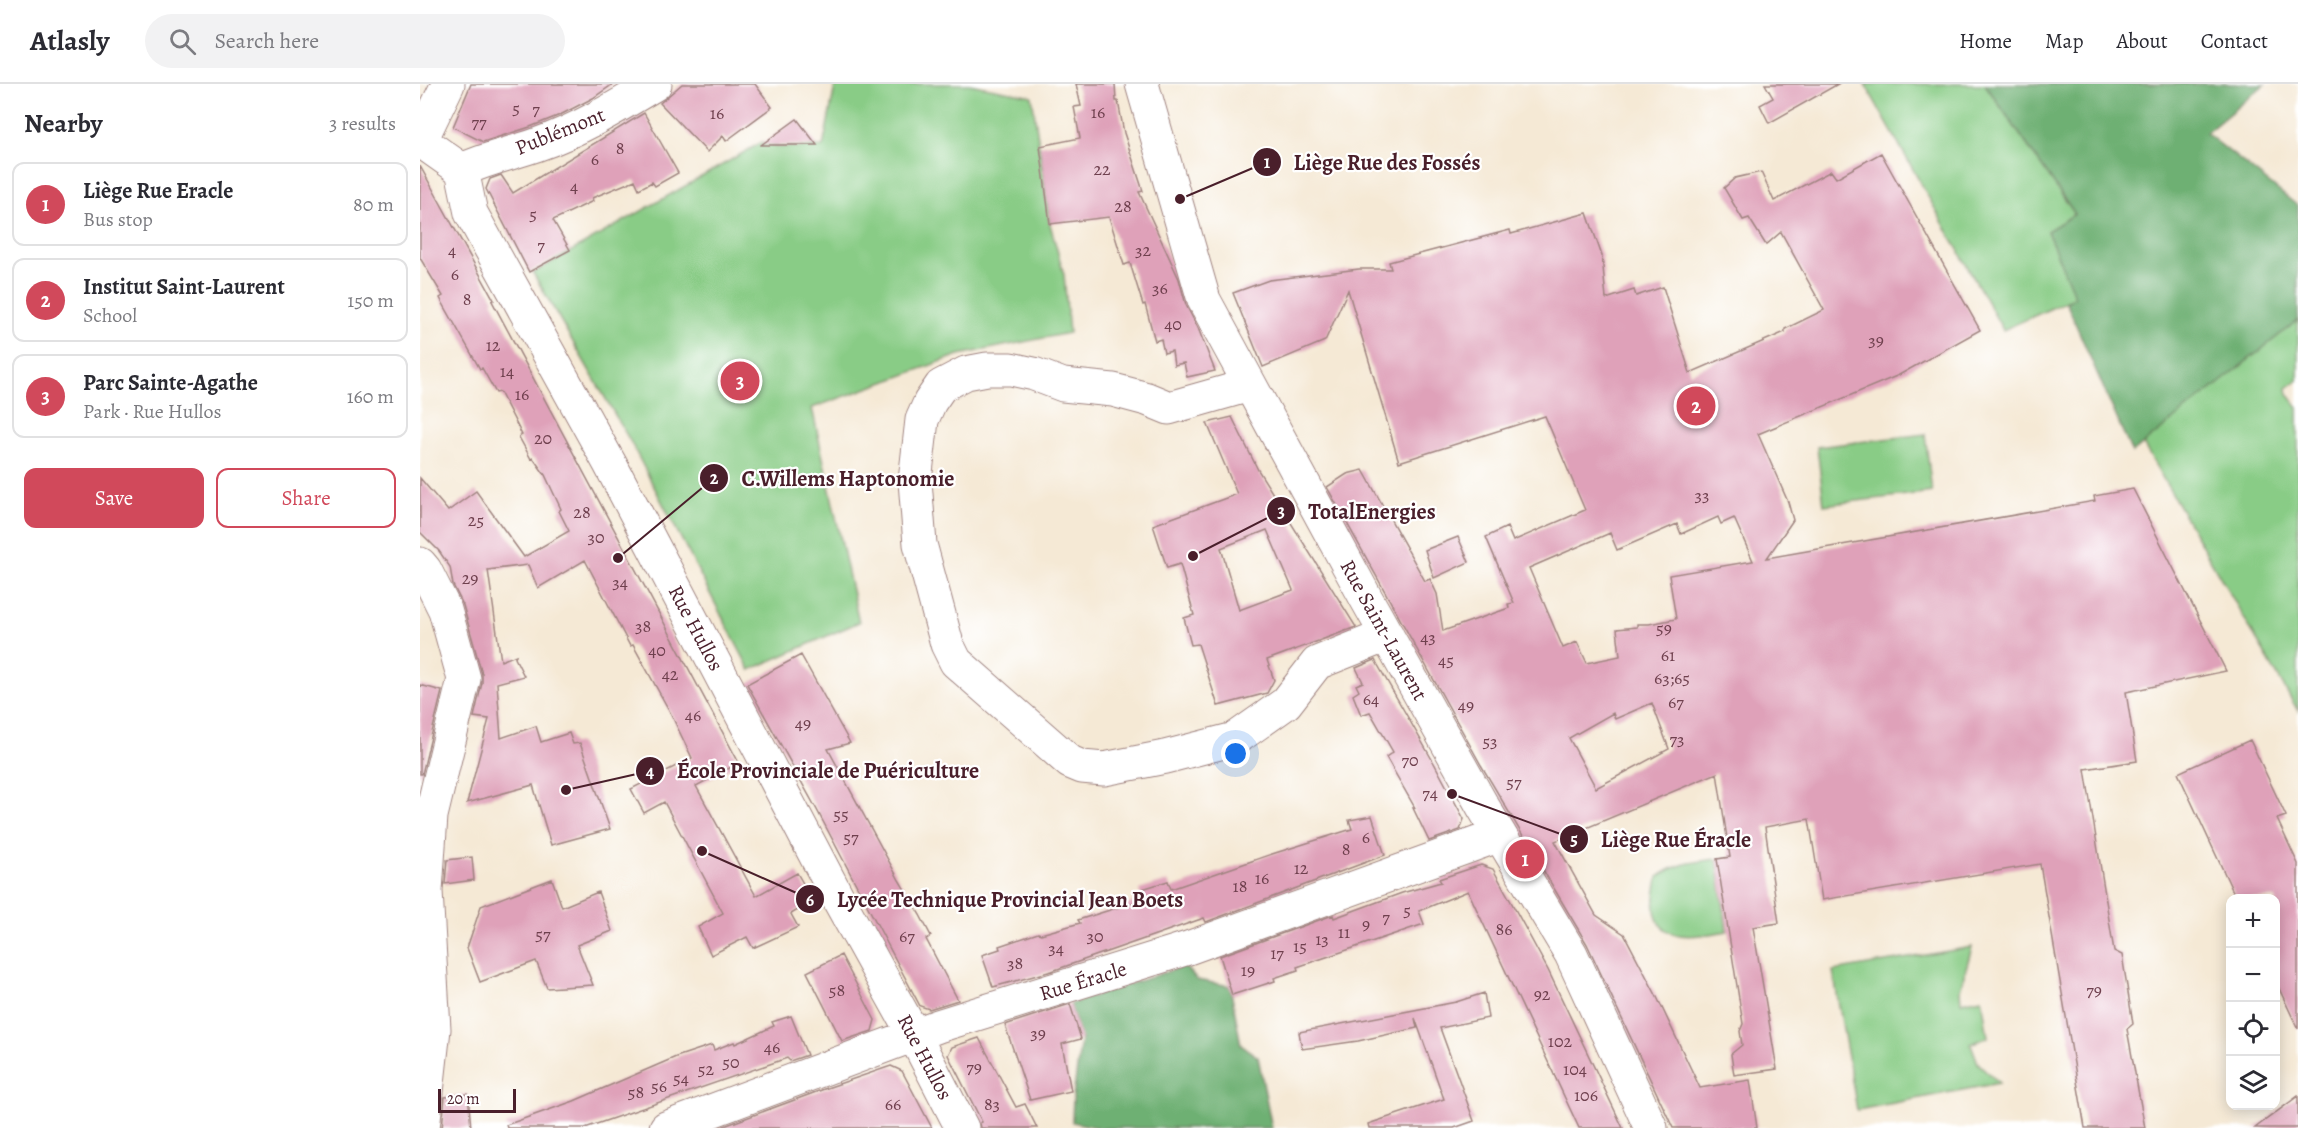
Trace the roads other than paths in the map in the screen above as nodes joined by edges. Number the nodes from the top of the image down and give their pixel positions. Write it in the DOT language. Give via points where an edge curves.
graph roads {
  1 [pos="448,84"];
  2 [pos="655,84"];
  3 [pos="1142,84"];
  4 [pos="420,142"];
  5 [pos="462,170"];
  6 [pos="1250,385"];
  7 [pos="420,564"];
  8 [pos="1387,635"];
  9 [pos="1500,835"];
  10 [pos="914,1035"];
  11 [pos="423,1128"];
  12 [pos="666,1128"];
  13 [pos="962,1128"];
  14 [pos="1651,1128"];
  1 -- 4 [label="street"];
  2 -- 5 [label="street, Publémont" via="595,120"];
  3 -- 6 [label="street, Rue Saint-Laurent" via="1204,300"];
  4 -- 5 [label="street"];
  5 -- 10 [label="street, Rue Hullos" via="471,213 610,464"];
  6 -- 8 [label="street, Rue Saint-Laurent"];
  6 -- 8 [label="street" via="1169,408 1113,390 1063,385 1011,369 966,373 941,386 921,420 915,481 920,544 947,644 956,662 1070,762 1104,768 1235,738 1286,703 1317,663"];
  7 -- 11 [label="street" via="445,610 464,679 431,816 426,891 434,1029"];
  8 -- 9 [label="street, Rue Saint-Laurent"];
  9 -- 10 [label="street, Rue Éracle" via="1188,948"];
  9 -- 14 [label="street, Rue Saint-Laurent" via="1571,954"];
  10 -- 12 [label="street, Rue Éracle"];
  10 -- 13 [label="street, Rue Hullos"];
}
